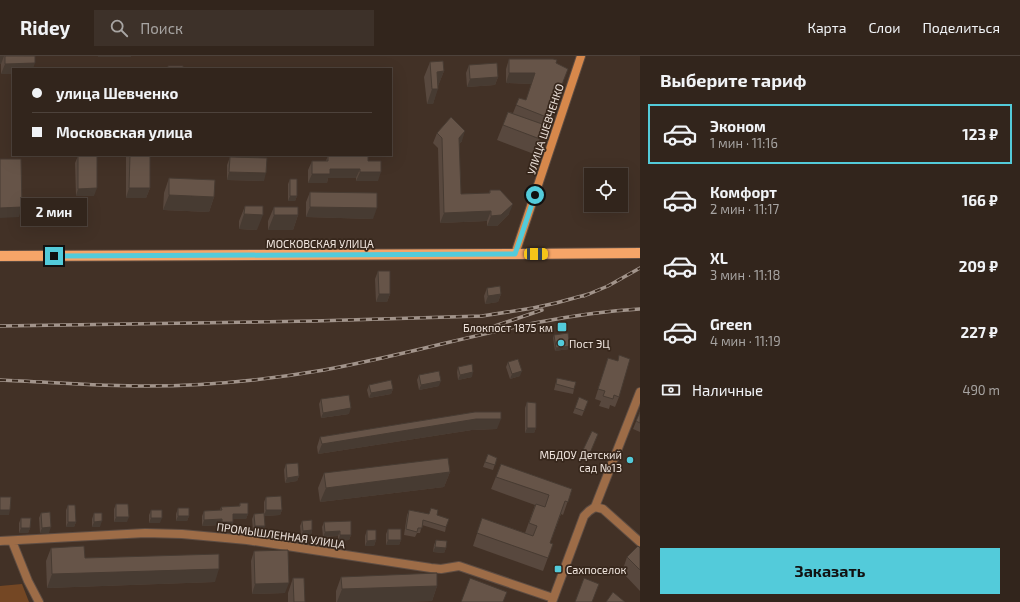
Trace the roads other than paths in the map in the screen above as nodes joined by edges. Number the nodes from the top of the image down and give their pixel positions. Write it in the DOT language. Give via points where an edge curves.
graph roads {
  1 [pos="581,56"];
  2 [pos="640,253"];
  3 [pos="515,254"];
  4 [pos="0,256"];
  5 [pos="640,392"];
  6 [pos="595,507"];
  7 [pos="0,541"];
  8 [pos="12,541"];
  9 [pos="640,542"];
  10 [pos="553,600"];
  11 [pos="39,602"];
  1 -- 3 [label="main road, УЛИЦА ШЕВЧЕНКО"];
  2 -- 3 [label="main road, МОСКОВСКАЯ УЛИЦА"];
  3 -- 4 [label="main road, МОСКОВСКАЯ УЛИЦА"];
  5 -- 6 [label="street"];
  6 -- 9 [label="street" via="603,509"];
  6 -- 10 [label="street" via="584,516"];
  7 -- 8 [label="street, ПРОМЫШЛЕННАЯ УЛИЦА"];
  8 -- 10 [label="street, ПРОМЫШЛЕННАЯ УЛИЦА" via="145,533 247,540 431,568 460,566"];
  8 -- 11 [label="street"];
}
